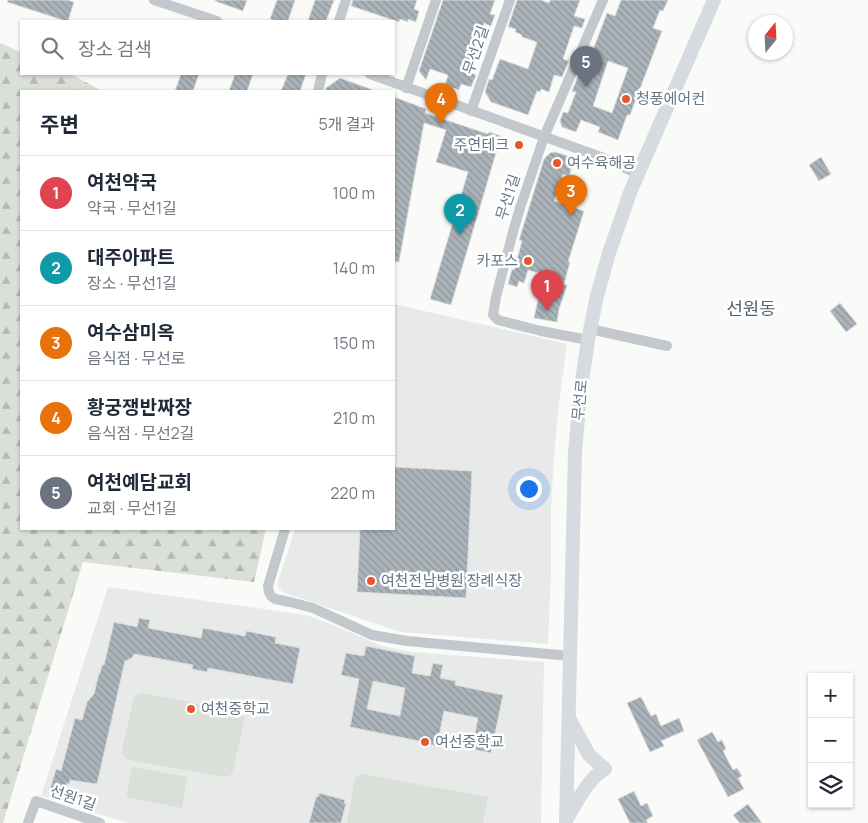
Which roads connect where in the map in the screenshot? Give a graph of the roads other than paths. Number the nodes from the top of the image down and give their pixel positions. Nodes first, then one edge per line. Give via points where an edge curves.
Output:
1 (154, 0) edge
2 (346, 0) edge
3 (436, 0) edge
4 (510, 0) edge
5 (603, 0) edge
6 (714, 0) edge
7 (214, 20) edge
8 (339, 20) edge
9 (322, 75) edge
10 (373, 75) edge
11 (406, 88) junction
12 (318, 90) edge
13 (471, 111) junction
14 (544, 137) junction
15 (638, 174) junction
16 (590, 334) junction
17 (667, 346) dead end
18 (285, 530) edge
19 (570, 656) junction
20 (568, 716) junction
21 (566, 822) edge
22 (28, 823) edge
23 (98, 823) edge

1 - 7 street
2 - 8 street
3 - 11 street
4 - 13 street, 무선2길
5 - 14 street, 무선1길
6 - 15 street, 무선로
9 - 12 street
10 - 11 street
11 - 13 street
13 - 14 street
14 - 15 street
14 - 16 street, 무선1길 via 513,232 493,315 498,320 532,329
15 - 16 street, 무선로 via 613,239
16 - 17 street
16 - 19 street, 무선로 via 575,453
18 - 19 street via 268,586 275,599 313,608 372,635
19 - 20 street, 무선로
20 - 21 street, 무선로
20 - 21 street via 589,755 605,769 592,779
22 - 23 street, 선원1길 via 36,801

